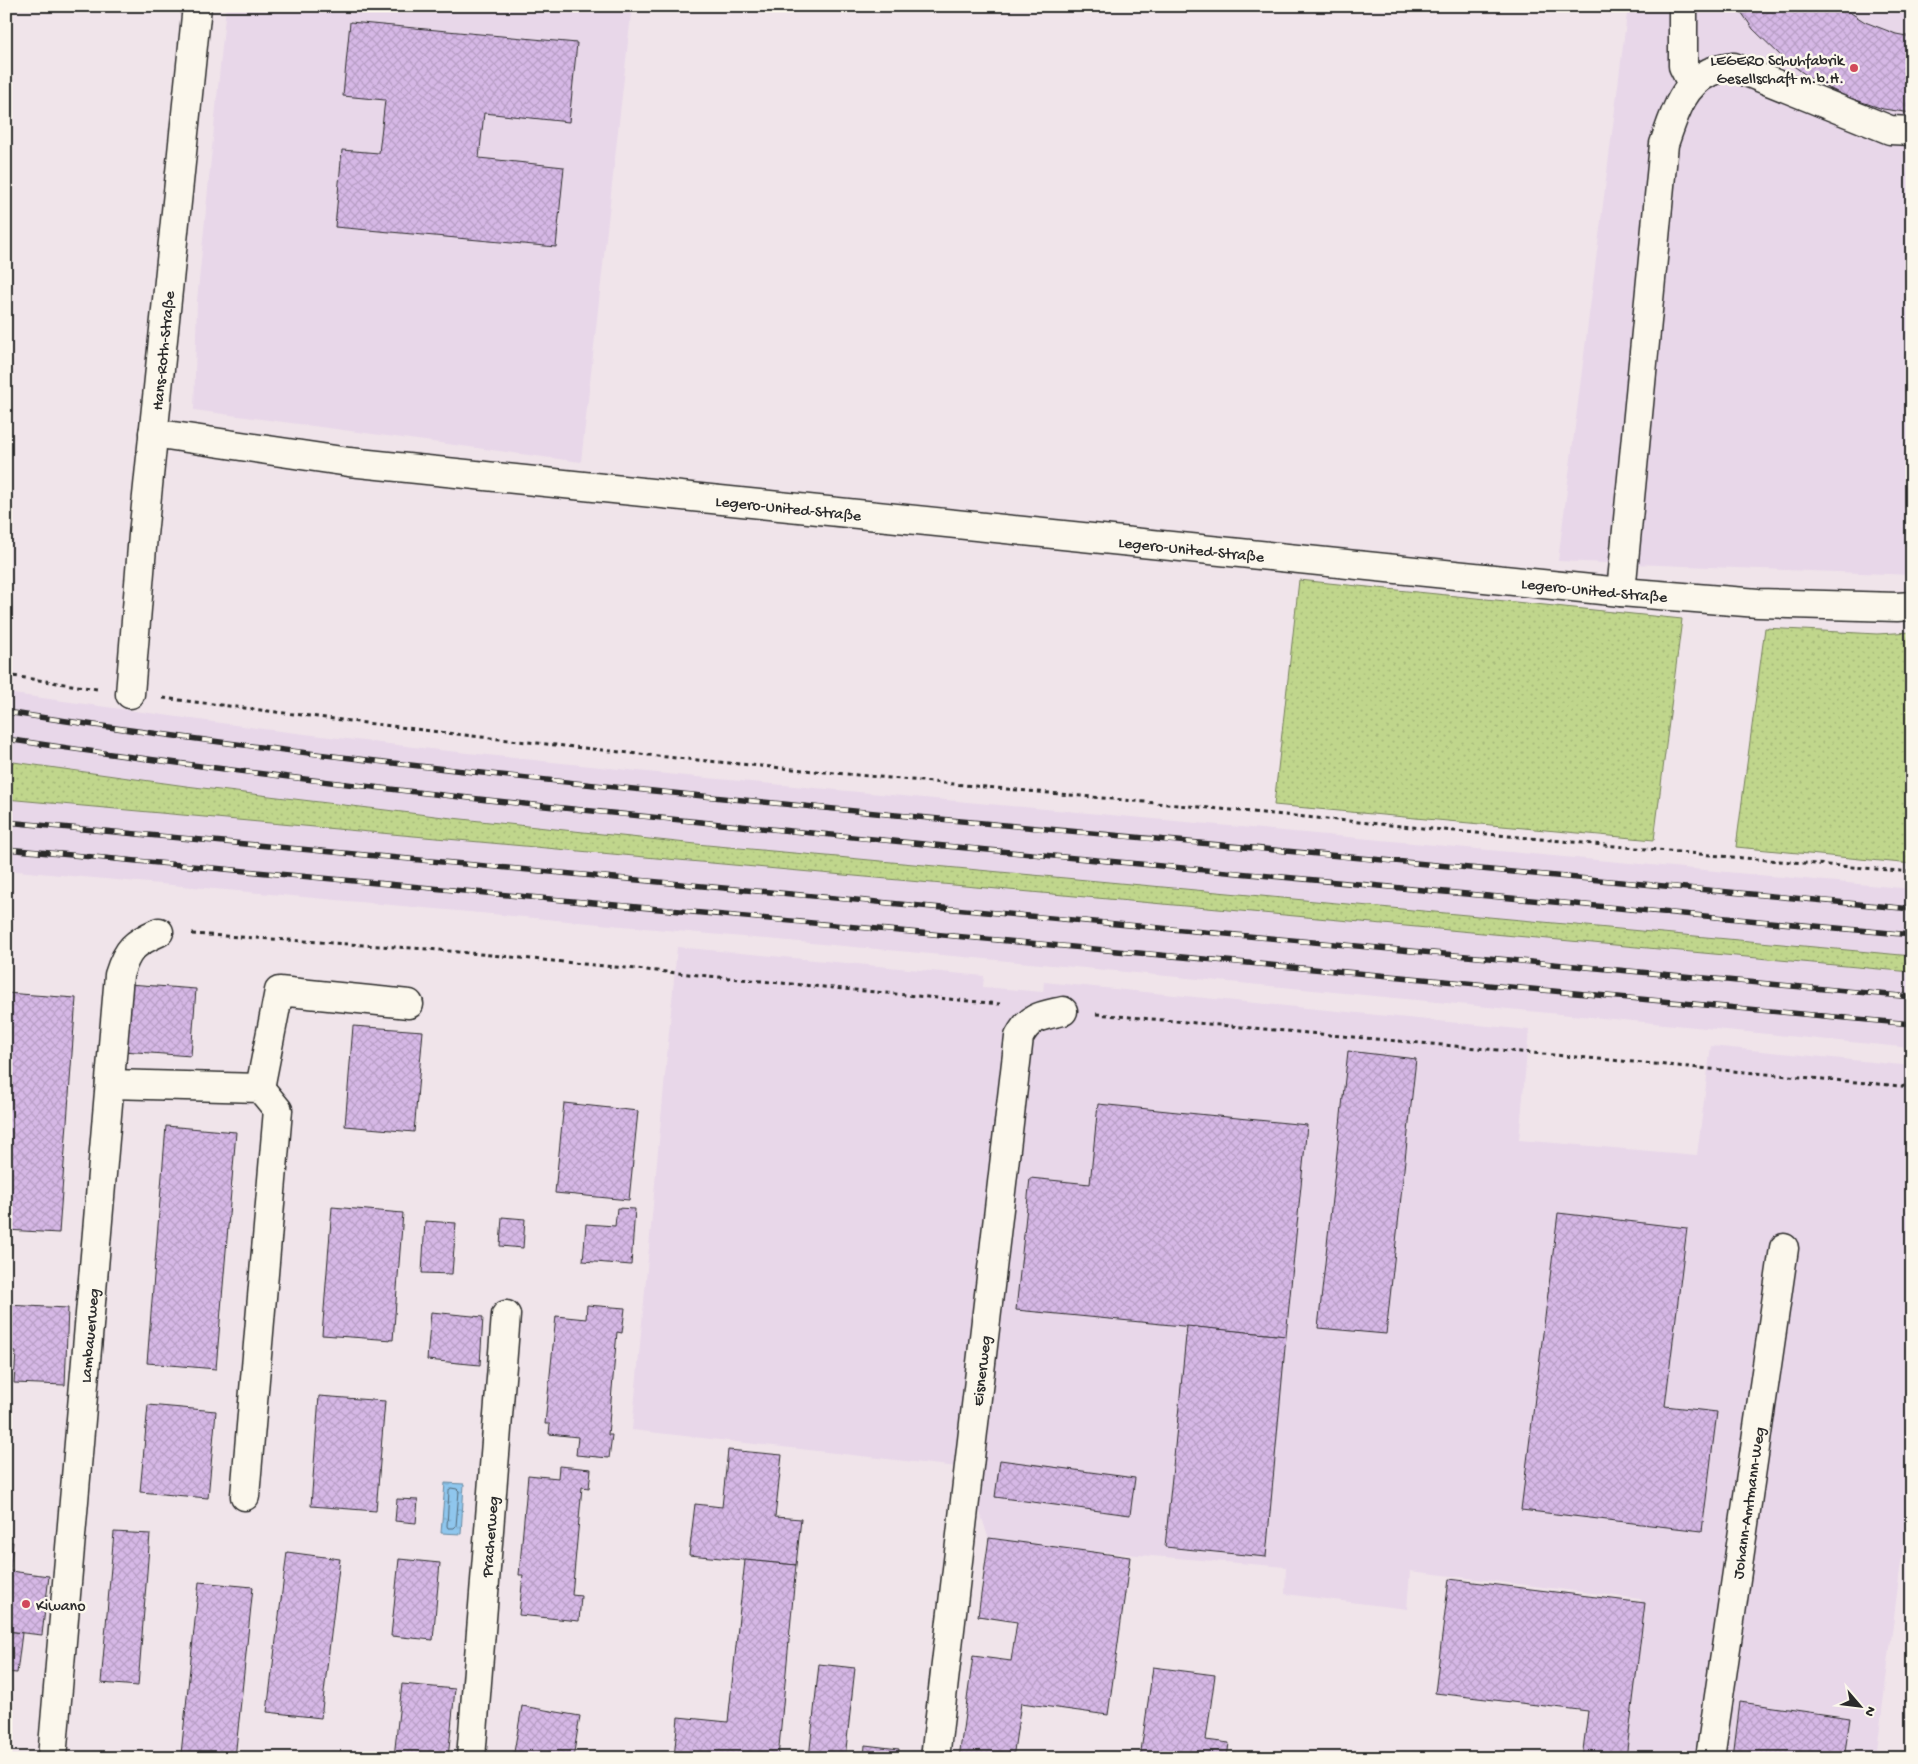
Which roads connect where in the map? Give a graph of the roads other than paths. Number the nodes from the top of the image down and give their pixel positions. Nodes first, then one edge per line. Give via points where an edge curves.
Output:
1 (197, 6) edge
2 (1683, 6) edge
3 (1692, 84) junction
4 (1912, 131) edge
5 (153, 433) junction
6 (1621, 592) junction
7 (1912, 606) edge
8 (130, 694) road end
9 (159, 932) dead end
10 (409, 1004) dead end
11 (1063, 1011) dead end
12 (110, 1084) junction
13 (260, 1088) junction
14 (1784, 1248) dead end
15 (506, 1315) dead end
16 (245, 1496) dead end
17 (52, 1758) edge
18 (470, 1758) edge
19 (935, 1758) edge
20 (1710, 1758) edge

1 - 5 street, Hans-Roth-Straße
2 - 3 street via 1683,66
3 - 4 street via 1711,71 1734,67 1890,130
3 - 6 street via 1677,105 1664,144
5 - 6 street, Legero-United-Straße via 349,462
5 - 8 street, Hans-Roth-Straße
6 - 7 street, Legero-United-Straße via 1758,603
9 - 12 street, Lambauerweg via 131,947 119,975
10 - 13 street via 280,991
11 - 19 street, Eisnerweg via 1033,1019 1019,1038
12 - 13 street
12 - 17 street, Lambauerweg
13 - 16 street via 278,1110
14 - 20 street, Johann-Amtmann-Weg
15 - 18 street, Pracherweg

